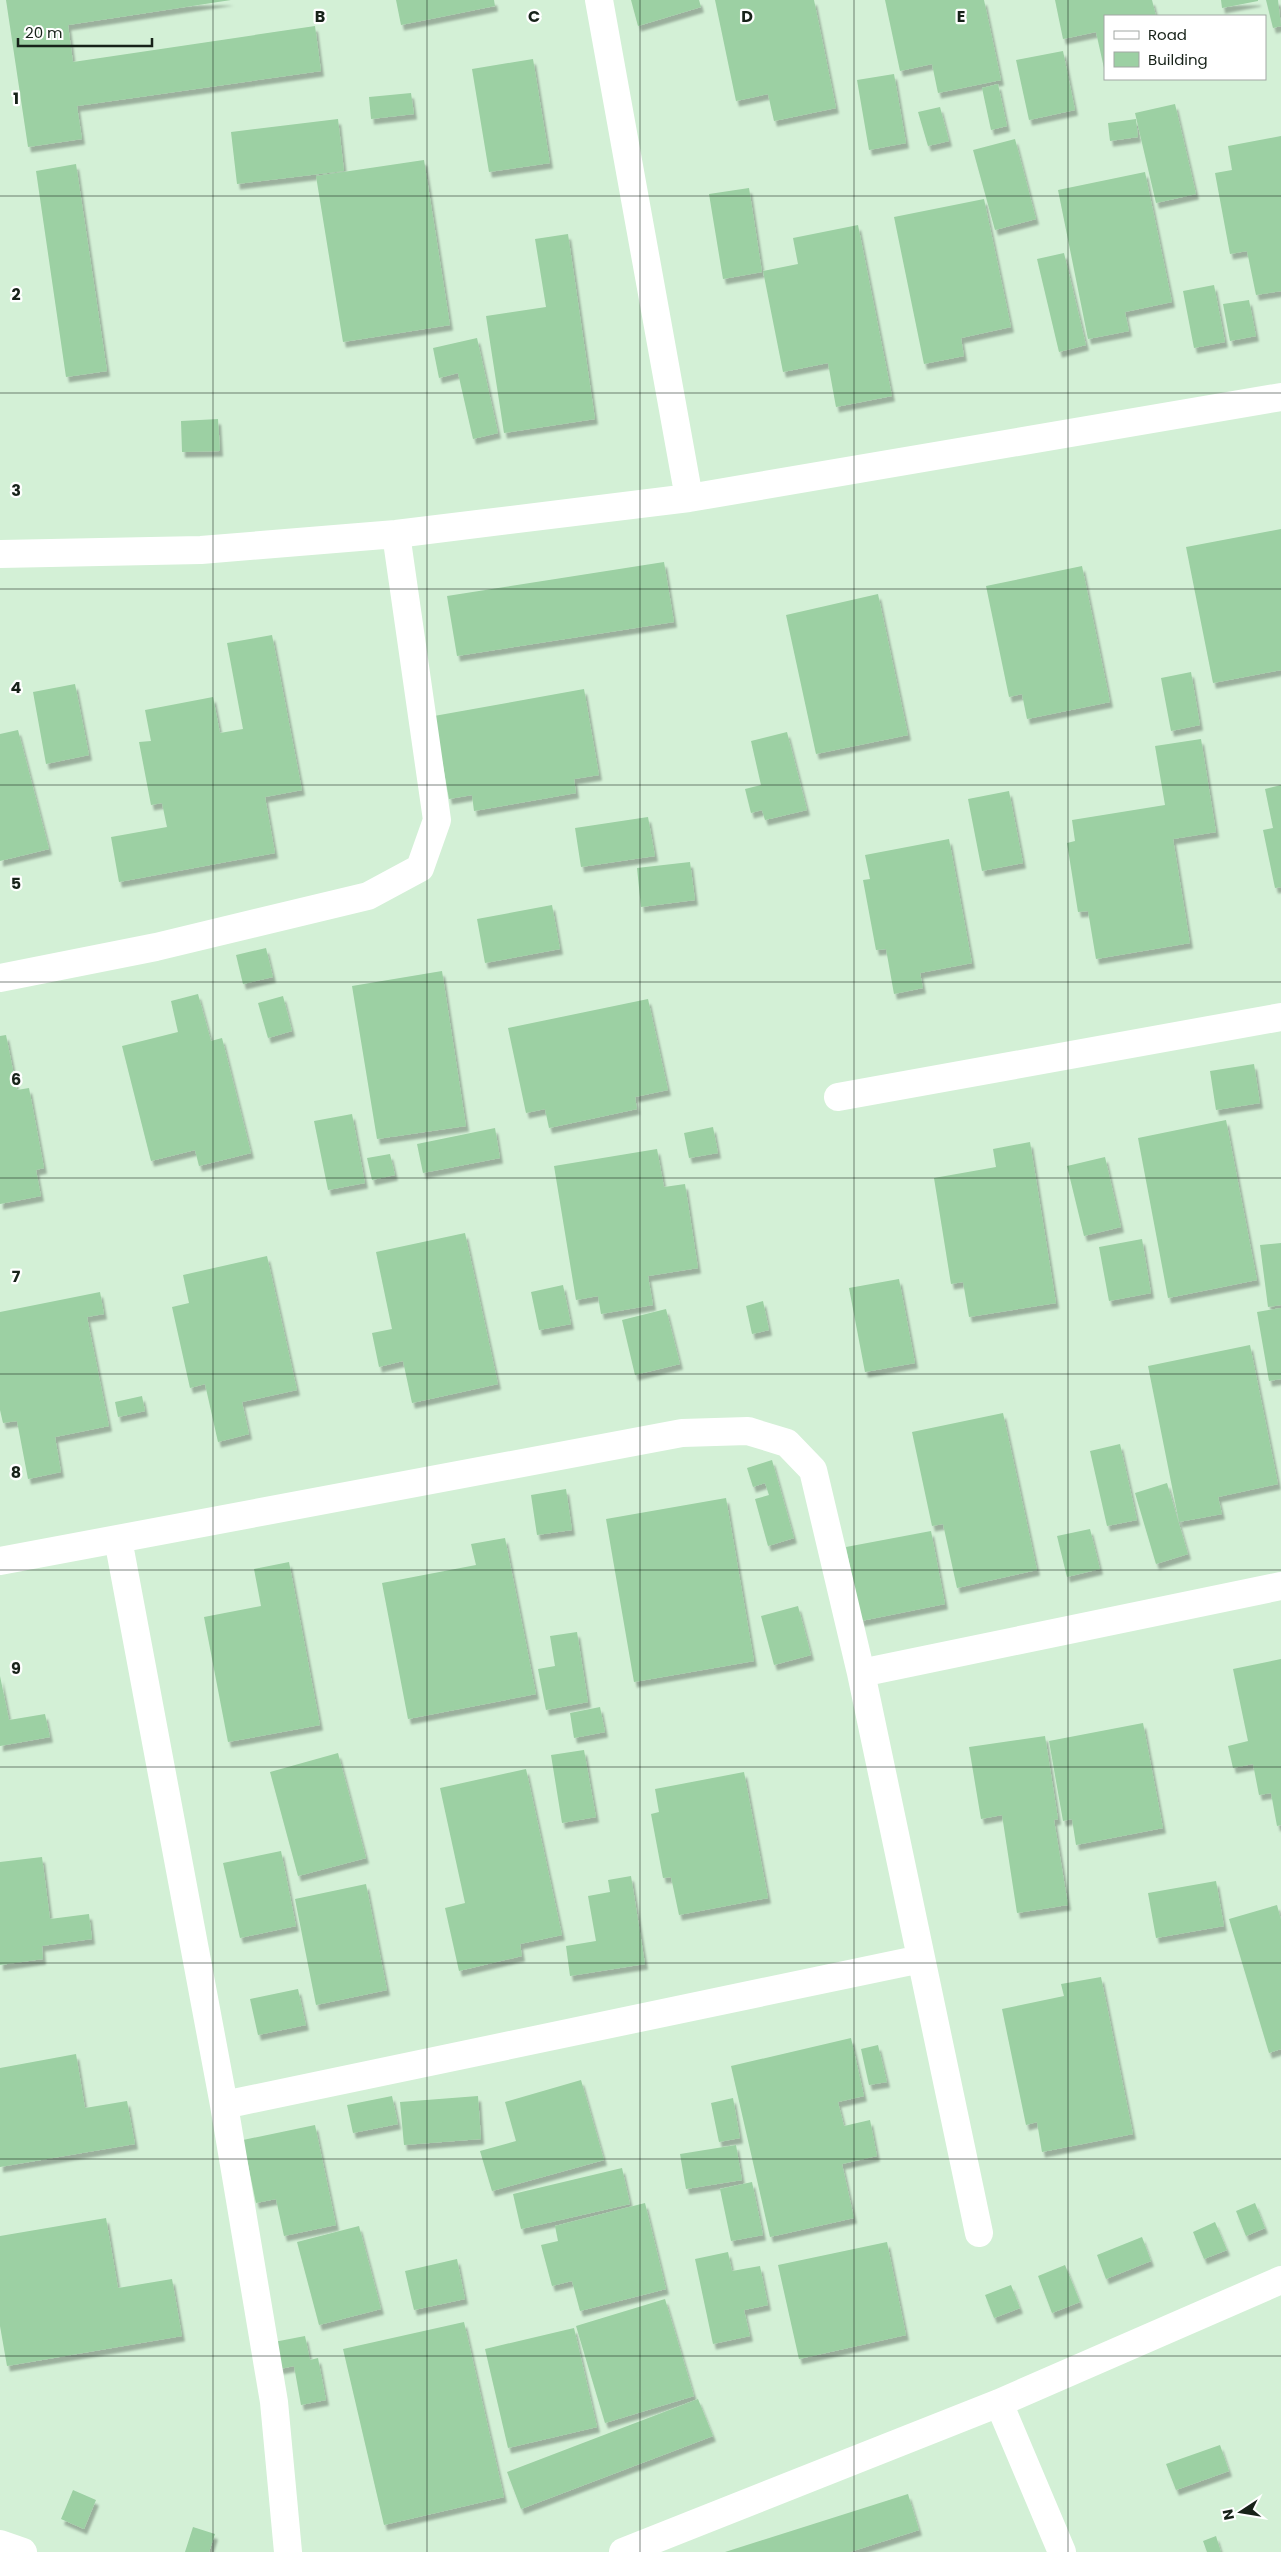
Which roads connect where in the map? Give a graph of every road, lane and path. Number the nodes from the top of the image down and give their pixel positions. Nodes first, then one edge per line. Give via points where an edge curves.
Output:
1 (599, 0) edge
2 (1281, 397) edge
3 (689, 498) junction
4 (396, 534) junction
5 (0, 554) edge
6 (0, 978) edge
7 (1281, 1017) edge
8 (838, 1097) dead end
9 (118, 1539) junction
10 (0, 1561) edge
11 (1281, 1586) edge
12 (861, 1673) junction
13 (921, 1959) junction
14 (224, 2105) junction
15 (979, 2233) dead end
16 (1281, 2280) edge
17 (999, 2403) junction
18 (0, 2544) edge
19 (630, 2551) edge
20 (23, 2552) edge
21 (288, 2552) edge
22 (1062, 2552) edge

1 - 3 street
2 - 3 street
3 - 4 street
4 - 5 street via 202,550
4 - 6 street via 437,820 420,868 368,896 156,947
7 - 8 street
9 - 10 street
9 - 12 street via 682,1433 748,1431 787,1443 813,1470
9 - 14 street
11 - 12 street
12 - 13 street
13 - 14 street
13 - 15 street
14 - 21 street via 274,2402
16 - 17 street
17 - 19 street
17 - 22 street
18 - 20 street

